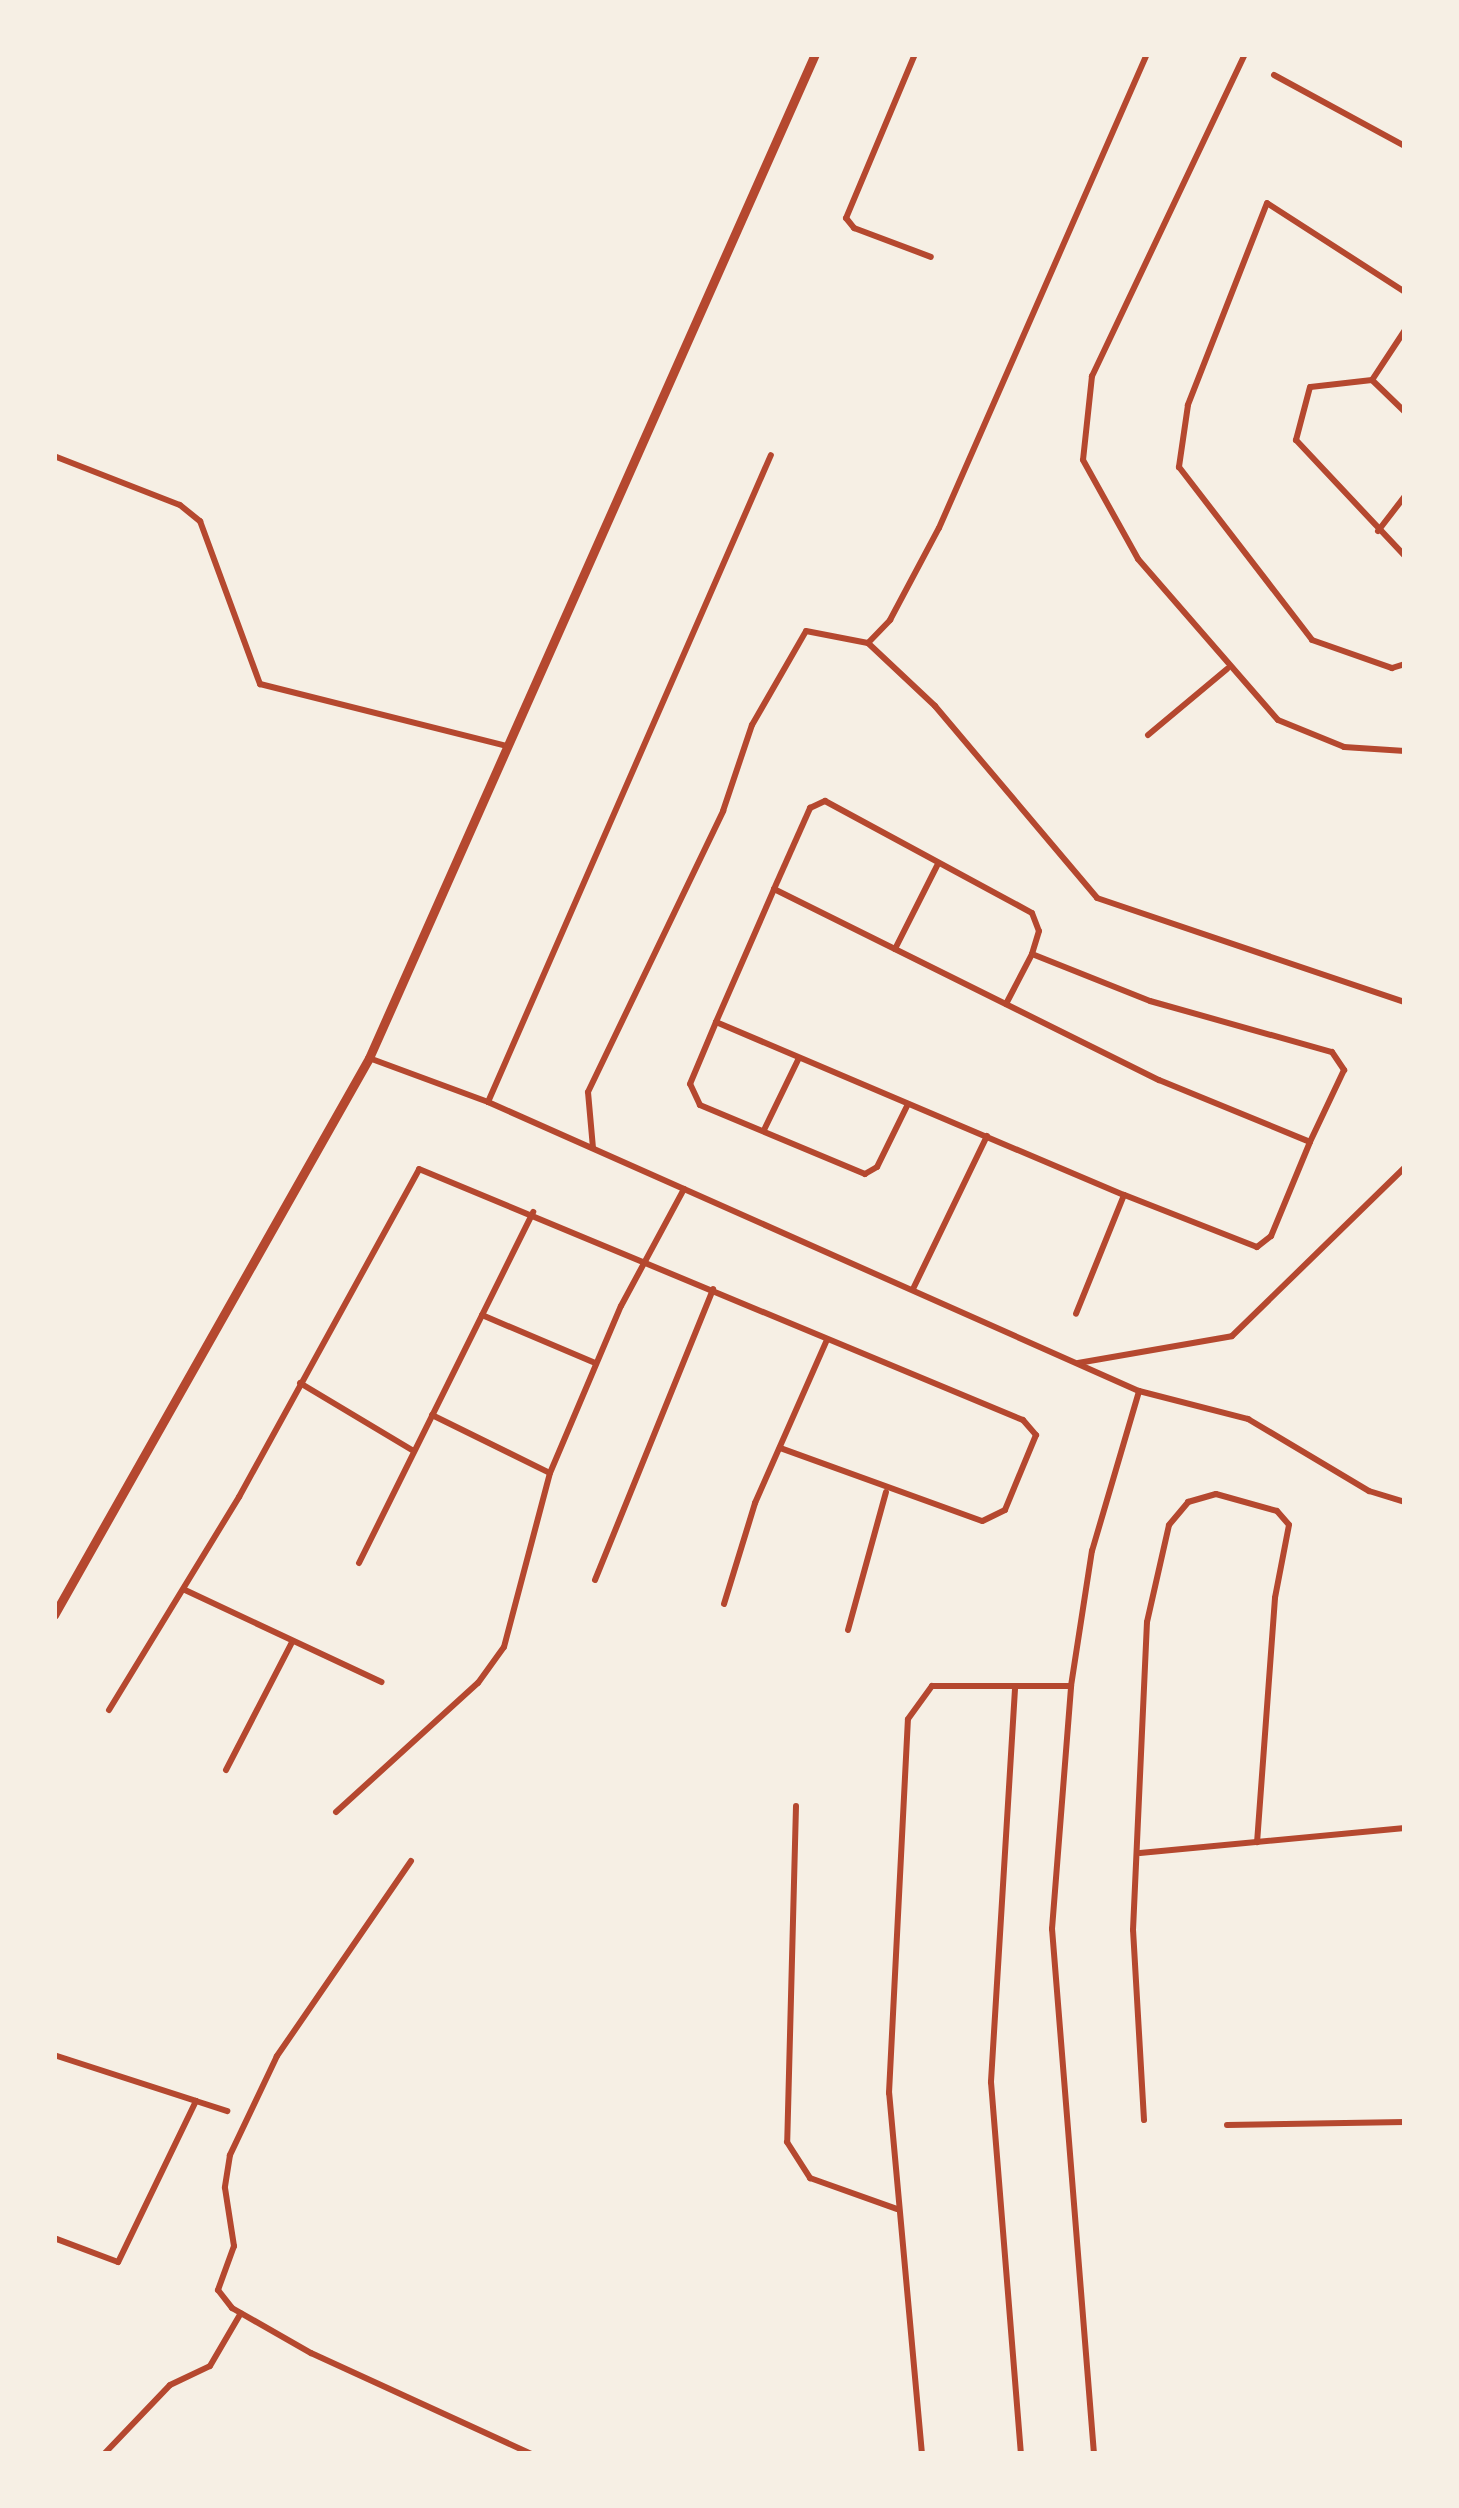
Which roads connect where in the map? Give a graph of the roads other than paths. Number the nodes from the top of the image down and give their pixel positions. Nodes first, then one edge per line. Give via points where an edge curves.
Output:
1 (815, 54) edge
2 (915, 54) edge
3 (1147, 54) edge
4 (1245, 54) edge
5 (1274, 75) dead end
6 (1405, 146) edge
7 (931, 257) dead end
8 (1405, 292) edge
9 (1405, 331) edge
10 (1372, 380) junction
11 (1405, 412) edge
12 (771, 455) dead end
13 (54, 456) edge
14 (1405, 496) edge
15 (1378, 531) junction
16 (1405, 556) edge
17 (868, 643) junction
18 (1405, 664) edge
19 (1227, 669) junction
20 (1148, 735) dead end
21 (508, 746) junction
22 (1405, 752) edge
23 (938, 864) junction
24 (774, 889) junction
25 (896, 949) junction
26 (1032, 954) junction
27 (1405, 1002) edge
28 (1006, 1005) junction
29 (716, 1022) junction
30 (369, 1058) junction
31 (799, 1058) junction
32 (488, 1102) junction
33 (908, 1104) junction
34 (763, 1132) junction
35 (987, 1136) junction
36 (1310, 1142) junction
37 (592, 1148) junction
38 (1405, 1167) edge
39 (684, 1189) junction
40 (1124, 1195) junction
41 (534, 1211) junction
42 (644, 1259) junction
43 (713, 1289) junction
44 (913, 1289) junction
45 (1076, 1314) dead end
46 (482, 1316) junction
47 (828, 1339) junction
48 (595, 1363) junction
49 (1077, 1363) junction
50 (299, 1383) junction
51 (1139, 1391) junction
52 (432, 1415) junction
53 (780, 1448) junction
54 (412, 1450) junction
55 (550, 1473) junction
56 (886, 1492) junction
57 (1405, 1502) edge
58 (359, 1563) dead end
59 (595, 1580) dead end
60 (185, 1590) junction
61 (724, 1604) dead end
62 (54, 1615) edge
63 (848, 1630) dead end
64 (292, 1642) junction
65 (381, 1682) dead end
66 (1071, 1686) junction
67 (1015, 1689) junction
68 (109, 1710) dead end
69 (226, 1770) dead end
70 (796, 1806) dead end
71 (336, 1812) dead end
72 (1405, 1828) edge
73 (1257, 1842) junction
74 (1138, 1853) junction
75 (411, 1861) dead end
76 (54, 2055) edge
77 (196, 2101) junction
78 (227, 2111) dead end
79 (1144, 2120) dead end
80 (1405, 2122) edge
81 (1227, 2125) dead end
82 (897, 2209) junction
83 (54, 2238) edge
84 (241, 2313) junction
85 (104, 2454) edge
86 (532, 2454) edge
87 (922, 2454) edge
88 (1022, 2454) edge
89 (1094, 2454) edge

1 - 21 main road
2 - 7 street via 845,218
3 - 17 street via 939,528 890,620
4 - 19 street via 1100,358 1081,439 1089,478 1138,559
5 - 6 street
8 - 18 street via 1268,202 1188,406 1179,467 1312,640 1392,668
9 - 10 street
10 - 11 street
10 - 15 street via 1310,387 1296,440
12 - 32 street
13 - 21 street via 180,505 200,521 260,684
14 - 15 street
15 - 16 street
17 - 27 street via 935,706 1097,898
17 - 37 street via 806,631 752,725 723,811 588,1091
19 - 20 street
19 - 22 street via 1278,720 1344,747
21 - 30 main road
23 - 24 street via 825,801 810,808
23 - 25 street
23 - 26 street via 1032,913 1040,931
24 - 25 street
24 - 29 street
25 - 28 street
26 - 28 street
26 - 36 street via 1150,1000 1340,1055 1344,1070
28 - 36 street
29 - 31 street
29 - 34 street via 690,1094
30 - 32 street
30 - 62 main road
31 - 33 street
31 - 34 street
32 - 37 street
33 - 34 street via 870,1174
33 - 35 street
35 - 40 street
35 - 44 street
36 - 40 street via 1271,1236 1257,1247
37 - 39 street
38 - 49 street via 1232,1336
39 - 42 street
39 - 44 street
40 - 45 street
41 - 42 street
41 - 46 street
41 - 50 street via 419,1169
42 - 43 street
42 - 48 street
43 - 47 street
43 - 59 street
44 - 49 street
46 - 48 street
46 - 52 street
47 - 53 street
47 - 56 street via 1023,1420 1036,1435 1005,1510 991,1520
48 - 55 street
49 - 51 street
50 - 54 street
50 - 60 street
51 - 57 street via 1249,1419 1369,1491
51 - 66 street via 1092,1551
52 - 54 street
52 - 55 street
53 - 56 street
53 - 61 street
54 - 58 street
55 - 71 street via 513,1625 493,1666
56 - 63 street
60 - 64 street
60 - 68 street
64 - 65 street
64 - 69 street
66 - 67 street
66 - 89 street via 1052,1929
67 - 82 street via 932,1687 908,1718 889,2093
67 - 88 street via 991,2082
70 - 82 street via 787,2142 810,2179
72 - 73 street
73 - 74 street
73 - 74 street via 1275,1598 1289,1525 1277,1511 1216,1494 1178,1511 1163,1541 1147,1622
74 - 79 street via 1132,1930
75 - 84 street via 277,2056 230,2155 225,2188 235,2246 218,2290
76 - 77 street
77 - 78 street
77 - 83 street via 118,2261
80 - 81 street
82 - 87 street
84 - 85 street via 210,2366 170,2386
84 - 86 street

